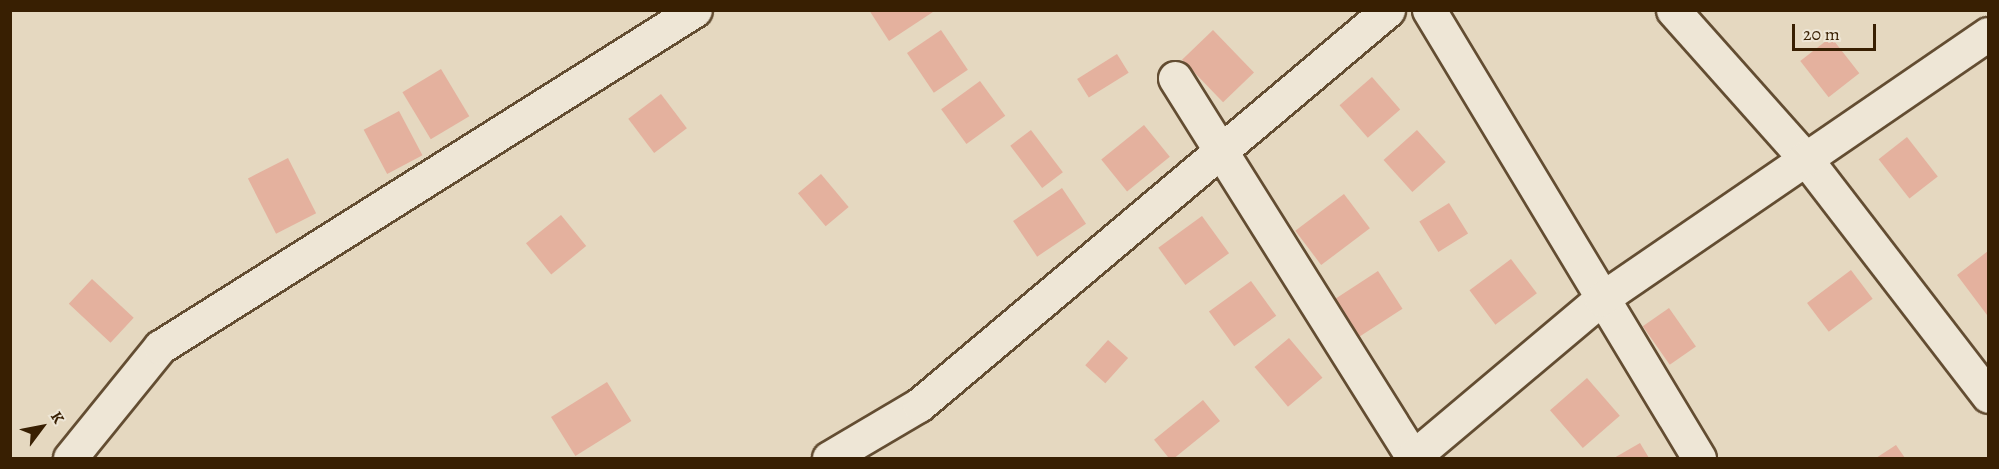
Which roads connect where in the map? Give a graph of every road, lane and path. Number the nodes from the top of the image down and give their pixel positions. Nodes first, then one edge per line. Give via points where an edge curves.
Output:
1 (695, 10) edge
2 (1388, 10) edge
3 (1429, 10) edge
4 (1673, 10) edge
5 (1976, 10) edge
6 (1989, 26) edge
7 (1989, 34) edge
8 (1175, 78) dead end
9 (1224, 153) junction
10 (1805, 158) junction
11 (1601, 299) junction
12 (1989, 396) edge
13 (1412, 458) edge
14 (69, 459) edge
15 (829, 459) edge
16 (1699, 459) edge

1 - 14 street via 160,347
2 - 9 street
3 - 11 street
4 - 10 street
5 - 6 street
7 - 10 street
8 - 9 street
9 - 13 street
9 - 15 street via 919,405
10 - 11 street
10 - 12 street
11 - 13 street
11 - 16 street

